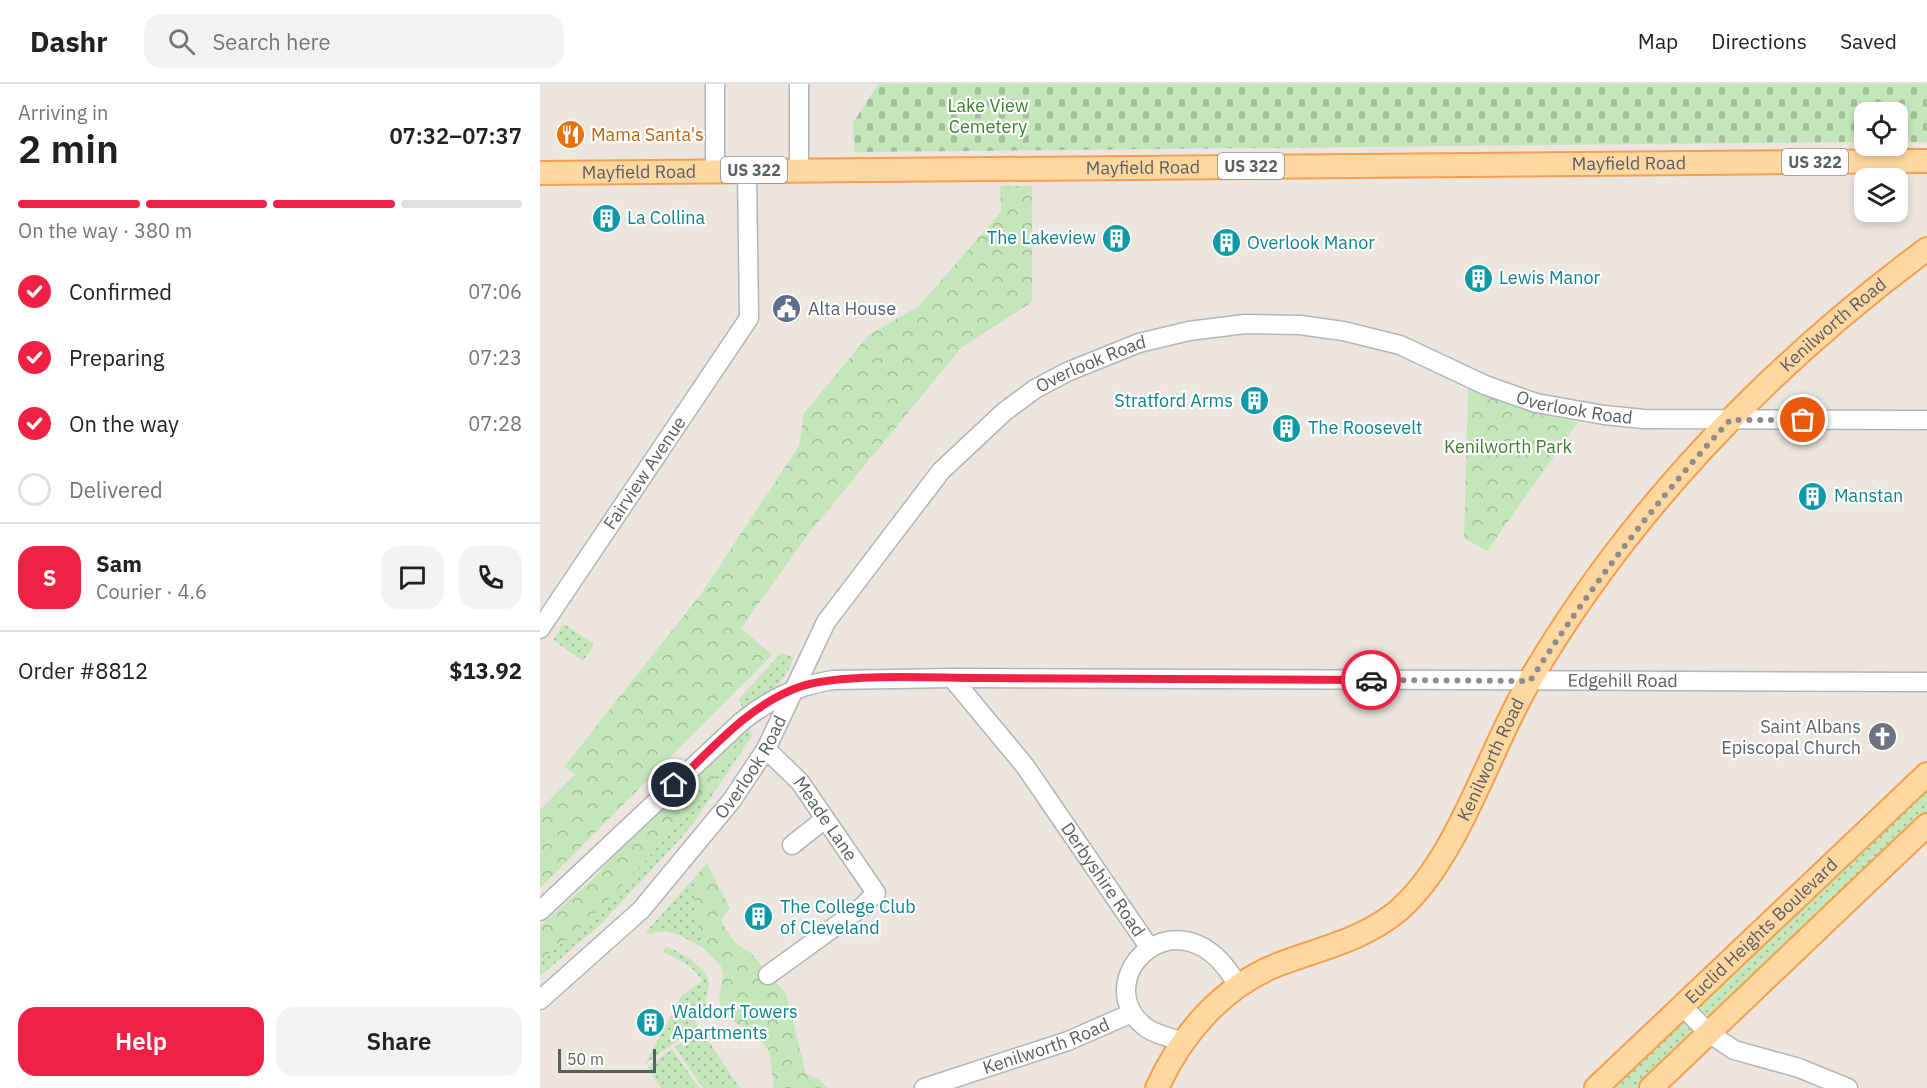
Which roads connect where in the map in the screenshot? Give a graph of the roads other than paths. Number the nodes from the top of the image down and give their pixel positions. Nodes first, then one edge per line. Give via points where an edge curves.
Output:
1 (715, 84) edge
2 (799, 84) edge
3 (1927, 161) edge
4 (799, 170) junction
5 (715, 171) junction
6 (747, 171) junction
7 (540, 173) edge
8 (1927, 249) edge
9 (1730, 420) junction
10 (1927, 420) edge
11 (540, 629) edge
12 (952, 678) junction
13 (1530, 681) junction
14 (1927, 682) edge
15 (796, 688) junction
16 (766, 749) junction
17 (1927, 774) edge
18 (825, 819) junction
19 (1927, 825) edge
20 (792, 845) dead end
21 (540, 911) edge
22 (1149, 947) junction
23 (768, 975) dead end
24 (1238, 986) junction
25 (540, 1000) edge
26 (1683, 1007) junction
27 (1132, 1013) junction
28 (1709, 1034) junction
29 (1183, 1042) junction
30 (924, 1088) edge
31 (1157, 1088) edge
32 (1596, 1088) edge
33 (1651, 1088) edge
34 (1848, 1088) edge

1 - 5 street
2 - 4 street
3 - 4 main road, Mayfield Road / US 322
4 - 6 main road, Mayfield Road / US 322
5 - 6 main road, Mayfield Road / US 322
5 - 7 main road, Mayfield Road / US 322
6 - 11 street, Fairview Avenue via 749,318
8 - 9 main road, Kenilworth Road via 1835,321
9 - 10 street, Overlook Road
9 - 13 main road, Kenilworth Road via 1609,563
9 - 15 street, Overlook Road via 1644,419 1536,403 1485,385 1400,345 1323,328 1245,324 1163,336 1104,356 1043,385 968,443 916,501 826,622
12 - 13 street, Edgehill Road
12 - 15 street, Edgehill Road via 833,680
12 - 22 street, Derbyshire Road via 1025,766
13 - 14 street, Edgehill Road
13 - 24 main road, Kenilworth Road via 1446,850 1414,895 1369,929 1276,965
15 - 16 street, Overlook Road
15 - 21 street, Edgehill Road via 767,701 741,722
16 - 18 street, Meade Lane via 800,782
16 - 25 street, Overlook Road via 702,840 641,910
17 - 26 main road, Euclid Heights Boulevard
18 - 20 street
18 - 23 street, Meade Lane via 876,893
19 - 28 main road, Euclid Heights Boulevard
22 - 24 street, Derbyshire Road via 1173,940 1200,945 1217,955
22 - 27 street, Kenilworth Road via 1134,962 1128,976
24 - 29 main road via 1209,1011
26 - 28 street
26 - 32 main road, Euclid Heights Boulevard
27 - 29 street, Kenilworth Road via 1149,1029
27 - 30 street, Kenilworth Road via 1068,1041
28 - 33 main road, Euclid Heights Boulevard
28 - 34 street via 1734,1050 1799,1068
29 - 31 main road

